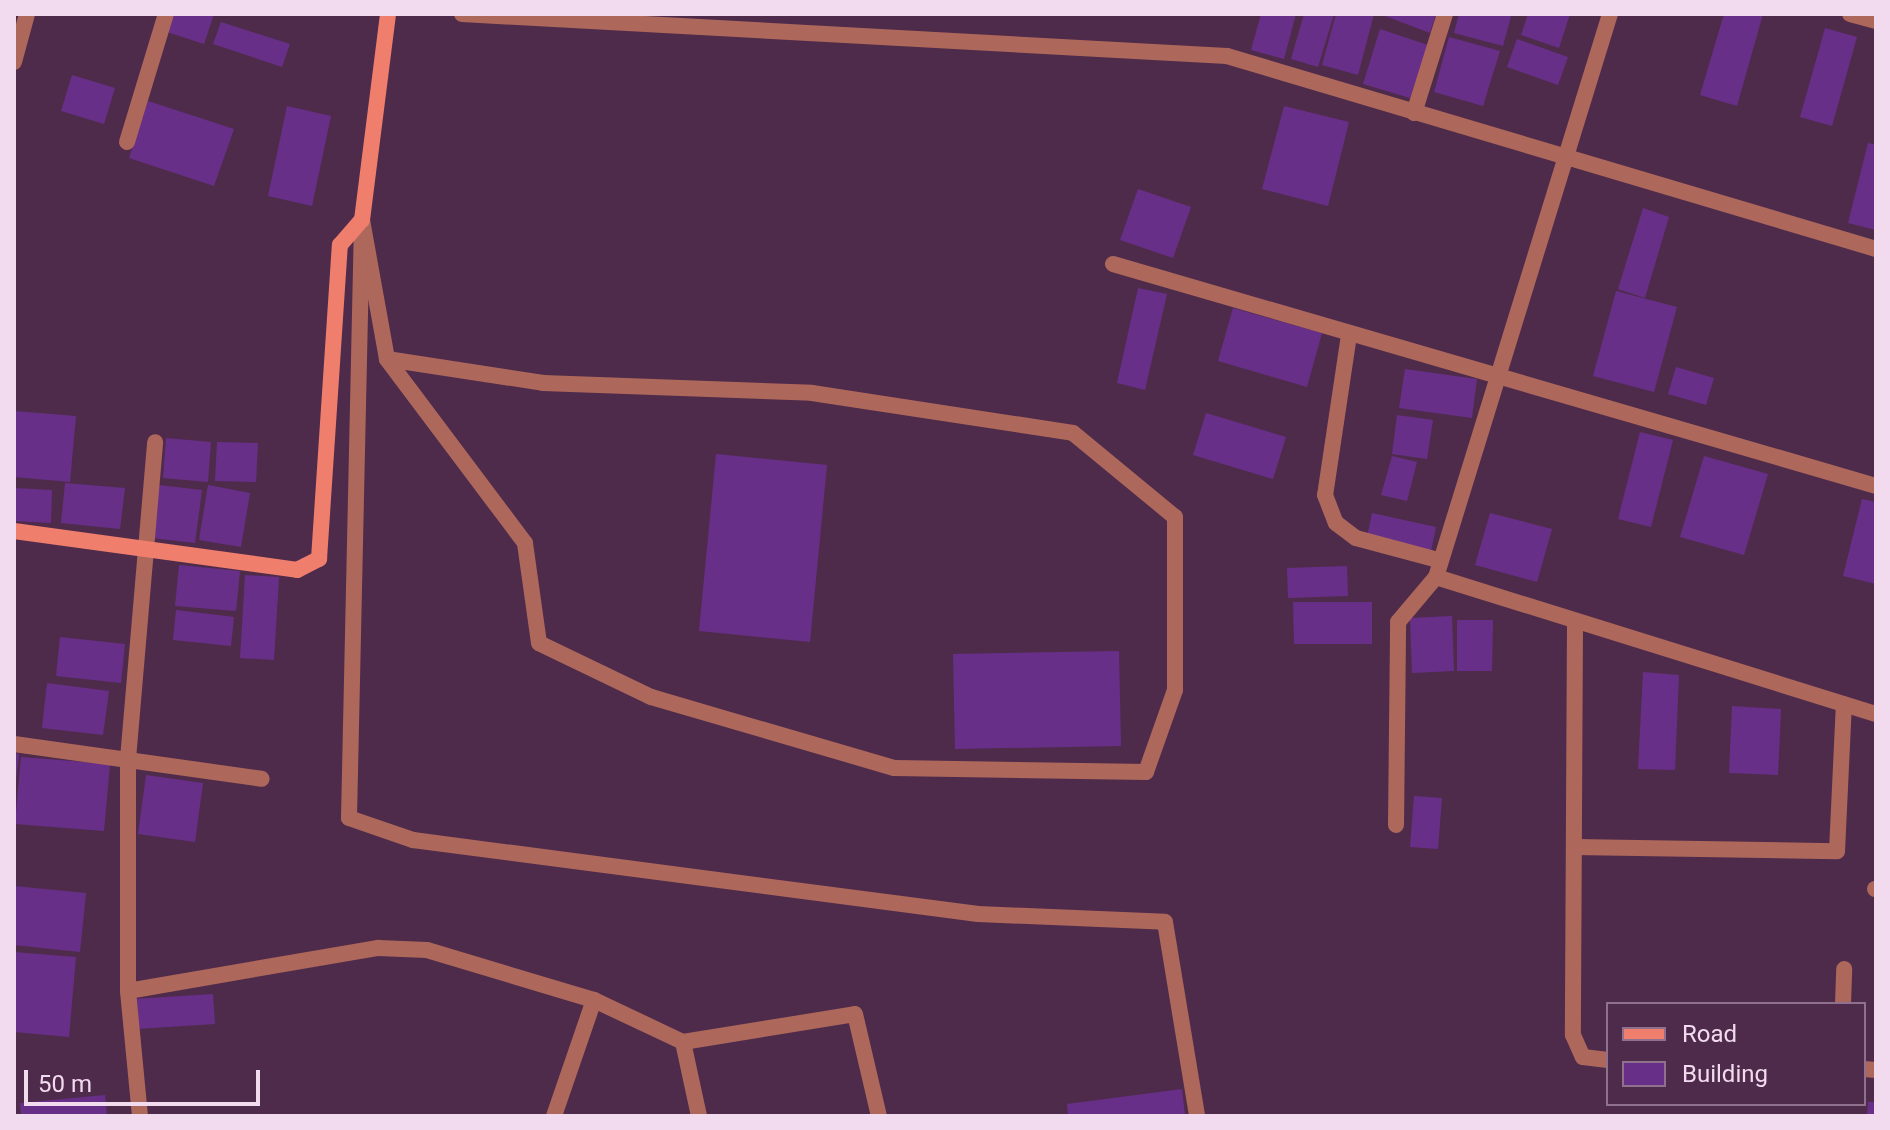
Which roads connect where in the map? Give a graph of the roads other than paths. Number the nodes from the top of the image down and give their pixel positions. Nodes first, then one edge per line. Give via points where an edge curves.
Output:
1 (27, 14) edge
2 (166, 14) edge
3 (388, 14) edge
4 (462, 14) edge
5 (1445, 14) edge
6 (1610, 14) edge
7 (1850, 14) edge
8 (1876, 21) edge
9 (14, 62) edge
10 (1414, 113) junction
11 (127, 142) dead end
12 (1566, 159) junction
13 (362, 220) junction
14 (1876, 249) edge
15 (1113, 264) dead end
16 (1349, 335) junction
17 (387, 359) junction
18 (1497, 379) junction
19 (155, 442) dead end
20 (1876, 486) edge
21 (14, 531) edge
22 (146, 546) junction
23 (1437, 568) junction
24 (1575, 622) junction
25 (1844, 704) junction
26 (1876, 714) edge
27 (14, 744) edge
28 (128, 759) junction
29 (262, 779) dead end
30 (1396, 825) dead end
31 (1574, 847) junction
32 (1844, 969) dead end
33 (128, 991) junction
34 (594, 1000) junction
35 (1843, 1002) edge
36 (683, 1042) junction
37 (1606, 1059) edge
38 (140, 1116) edge
39 (554, 1116) edge
40 (699, 1116) edge
41 (879, 1116) edge
42 (1197, 1116) edge

1 - 9 street
2 - 11 street
3 - 13 street
4 - 10 street via 1227,56
5 - 10 street
6 - 12 street
7 - 8 street
10 - 12 street
12 - 14 street
12 - 18 street
13 - 17 street
13 - 22 street via 340,245 319,559 297,570
13 - 42 street via 349,818 413,840 978,914 1165,922
15 - 16 street
16 - 18 street
16 - 23 street via 1325,495 1336,523 1356,538
17 - 17 street via 543,383 812,393 1073,433 1175,517 1175,690 1146,772 894,768 651,697 539,643 525,543
18 - 20 street
18 - 23 street
19 - 22 street
21 - 22 street
22 - 28 street
23 - 24 street
23 - 30 street via 1398,622
24 - 25 street
24 - 31 street
25 - 26 street
25 - 31 street via 1837,851
27 - 28 street
28 - 29 street
28 - 33 street
31 - 37 street via 1575,1050
32 - 35 street
33 - 34 street via 378,948 427,950
33 - 38 street
34 - 36 street
34 - 39 street
36 - 40 street
36 - 41 street via 855,1014

